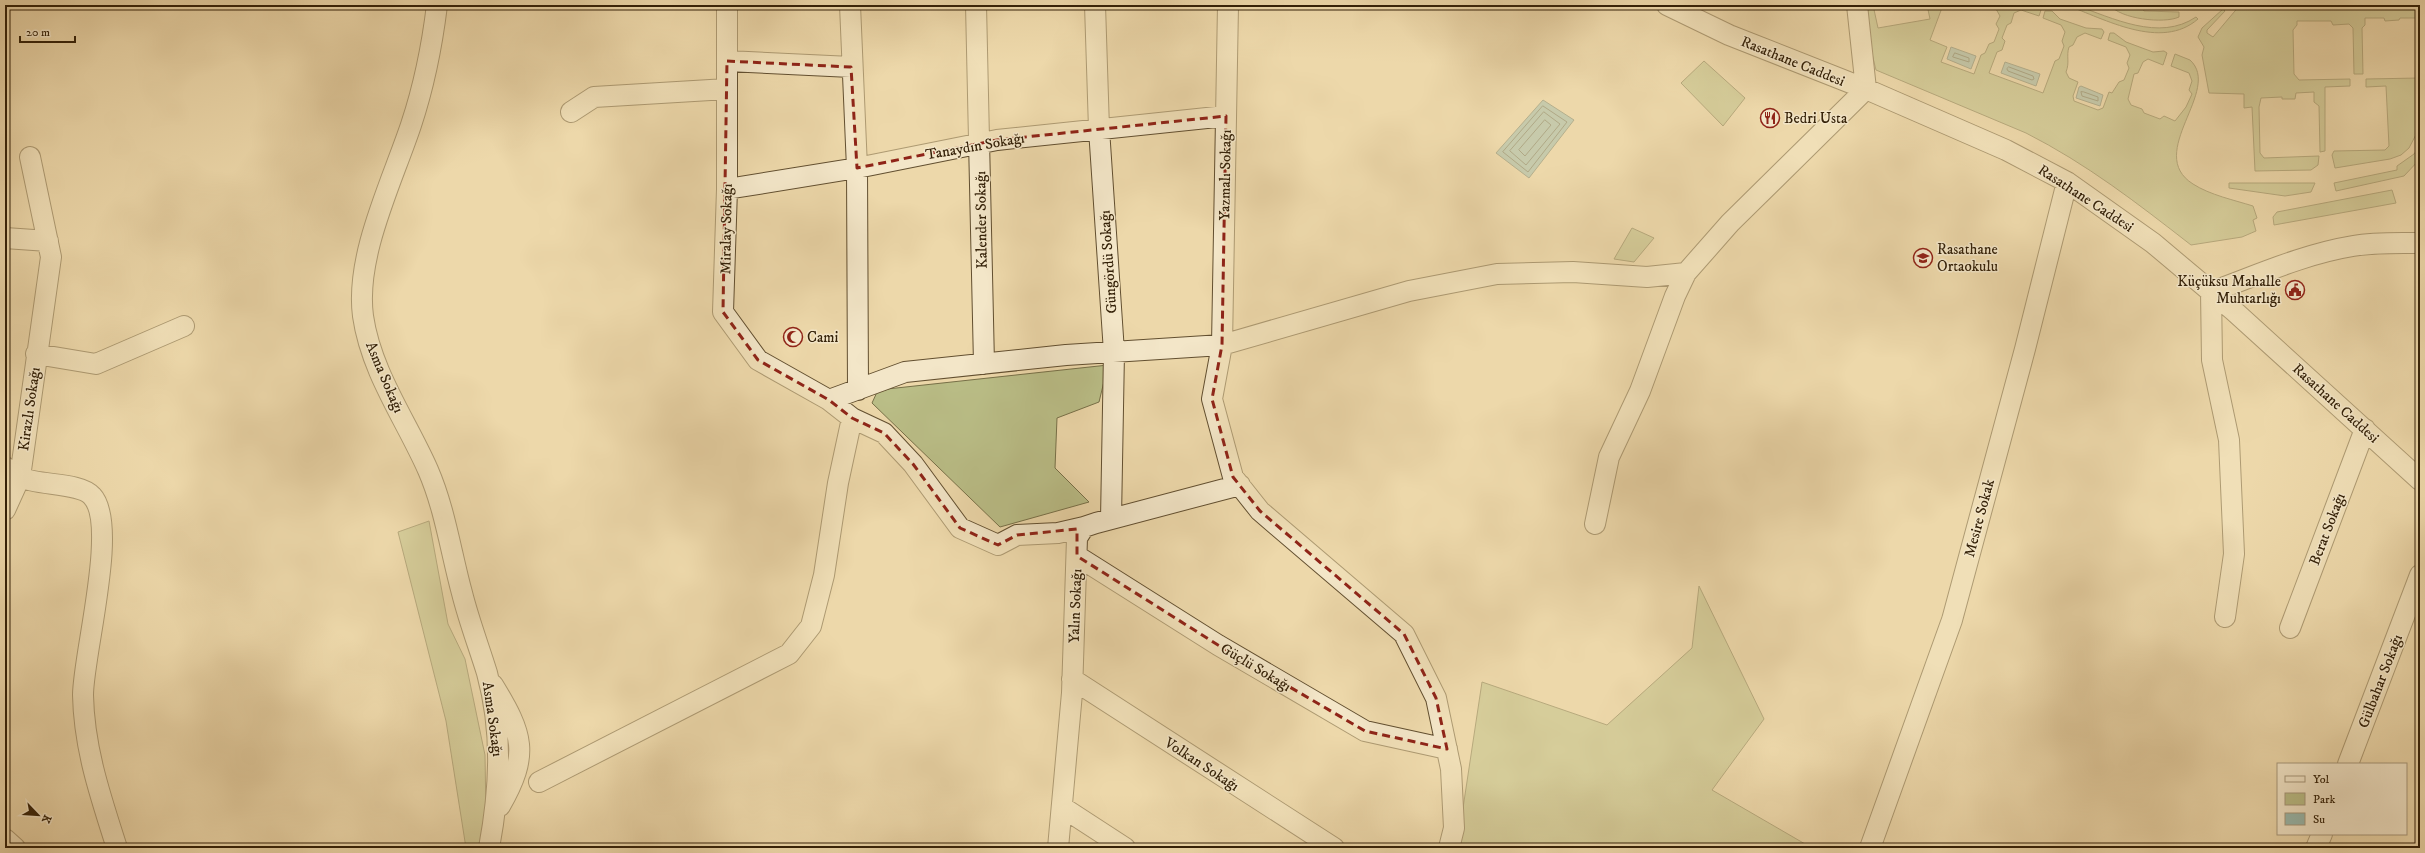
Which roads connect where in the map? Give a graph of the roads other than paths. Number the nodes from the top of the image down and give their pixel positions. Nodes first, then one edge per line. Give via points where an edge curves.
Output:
1 (437, 5) edge
2 (727, 5) edge
3 (850, 5) edge
4 (976, 5) edge
5 (1095, 5) edge
6 (1228, 5) edge
7 (1667, 5) edge
8 (1857, 5) edge
9 (727, 61) junction
10 (851, 67) junction
11 (727, 89) junction
12 (1866, 89) junction
13 (571, 112) dead end
14 (1226, 116) junction
15 (1099, 129) junction
16 (979, 144) junction
17 (30, 157) dead end
18 (857, 168) junction
19 (2067, 182) junction
20 (727, 189) junction
21 (5, 238) edge
22 (48, 241) junction
23 (2420, 244) edge
24 (1686, 273) junction
25 (2211, 292) junction
26 (184, 326) dead end
27 (1222, 345) junction
28 (1114, 352) junction
29 (36, 354) junction
30 (984, 364) junction
31 (858, 390) junction
32 (829, 400) junction
33 (852, 418) junction
34 (2365, 429) junction
35 (12, 472) edge
36 (2420, 480) edge
37 (1240, 485) junction
38 (5, 510) edge
39 (1111, 519) junction
40 (1595, 524) dead end
41 (1084, 527) junction
42 (1077, 556) junction
43 (2420, 575) edge
44 (2226, 617) dead end
45 (2290, 628) dead end
46 (1072, 679) junction
47 (1447, 749) junction
48 (2348, 763) edge
49 (539, 782) dead end
50 (1062, 808) junction
51 (2322, 835) edge
52 (5, 840) edge
53 (113, 847) edge
54 (15, 848) edge
55 (489, 848) edge
56 (1058, 848) edge
57 (1125, 848) edge
58 (1334, 848) edge
59 (1449, 848) edge
60 (1870, 848) edge
61 (2316, 848) edge

1 - 55 street, Asma Sokağı via 420,92 375,227 364,280 363,314 377,366 434,487 467,615 487,674 516,724 520,750 516,774 496,813
2 - 9 street, Miralay Sokağı
3 - 10 street
4 - 16 street, Kalender Sokağı
5 - 15 street, Güngördü Sokağı
6 - 14 street, Yazmalı Sokağı
7 - 12 street, Rasathane Caddesi via 1729,35
8 - 12 street
9 - 10 street
9 - 11 street, Miralay Sokağı
10 - 18 street
11 - 13 street via 594,97
11 - 20 street, Miralay Sokağı
12 - 19 street, Rasathane Caddesi via 2006,150
12 - 24 street via 1730,223
14 - 15 street, Tanaydın Sokağı
14 - 27 street, Yazmalı Sokağı
15 - 16 street, Tanaydın Sokağı
15 - 28 street, Güngördü Sokağı
16 - 18 street, Tanaydın Sokağı
16 - 30 street, Kalender Sokağı
17 - 22 street, Kirazlı Sokağı
18 - 20 street, Tanaydın Sokağı
18 - 31 street
19 - 25 street, Rasathane Caddesi via 2153,243
19 - 60 street, Mesire Sokak via 1952,620
20 - 32 street, Miralay Sokağı via 723,312 758,360
21 - 22 street
22 - 29 street, Kirazlı Sokağı via 51,256
23 - 25 street via 2355,246 2331,250
24 - 27 street via 1647,277 1573,272 1497,274 1409,291
24 - 40 street via 1640,391 1609,458
25 - 34 street, Rasathane Caddesi
25 - 44 street via 2212,360 2229,440 2234,554
26 - 29 street, Kirazlı Sokağı via 96,364
27 - 28 street
27 - 37 street, Yazmalı Sokağı via 1212,399 1233,477
28 - 30 street
28 - 39 street, Güngördü Sokağı
29 - 35 street, Kirazlı Sokağı
30 - 31 street via 905,372
31 - 32 street
32 - 33 street, Miralay Sokağı
33 - 41 street, Miralay Sokağı via 884,433 913,464 960,528 998,545 1018,535 1058,533
33 - 49 street via 838,484 824,575 811,626 789,654
34 - 36 street, Rasathane Caddesi
34 - 45 street, Berat Sokağı
35 - 38 street, Kirazlı Sokağı
35 - 53 street via 82,490 92,496 102,519 95,614 83,695 91,766
37 - 39 street
37 - 47 street, Yazmalı Sokağı via 1260,511 1404,634 1436,698
39 - 41 street
41 - 42 street, Yalın Sokağı via 1077,538
42 - 46 street, Yalın Sokağı
42 - 47 street, Güçlü Sokağı via 1218,645 1365,731
43 - 48 street, Gülbahar Sokağı
46 - 50 street, Yalın Sokağı
46 - 58 street, Volkan Sokağı
47 - 59 street, Yazmalı Sokağı via 1452,769 1454,828
50 - 56 street, Yalın Sokağı
50 - 57 street
51 - 61 street
52 - 54 street

